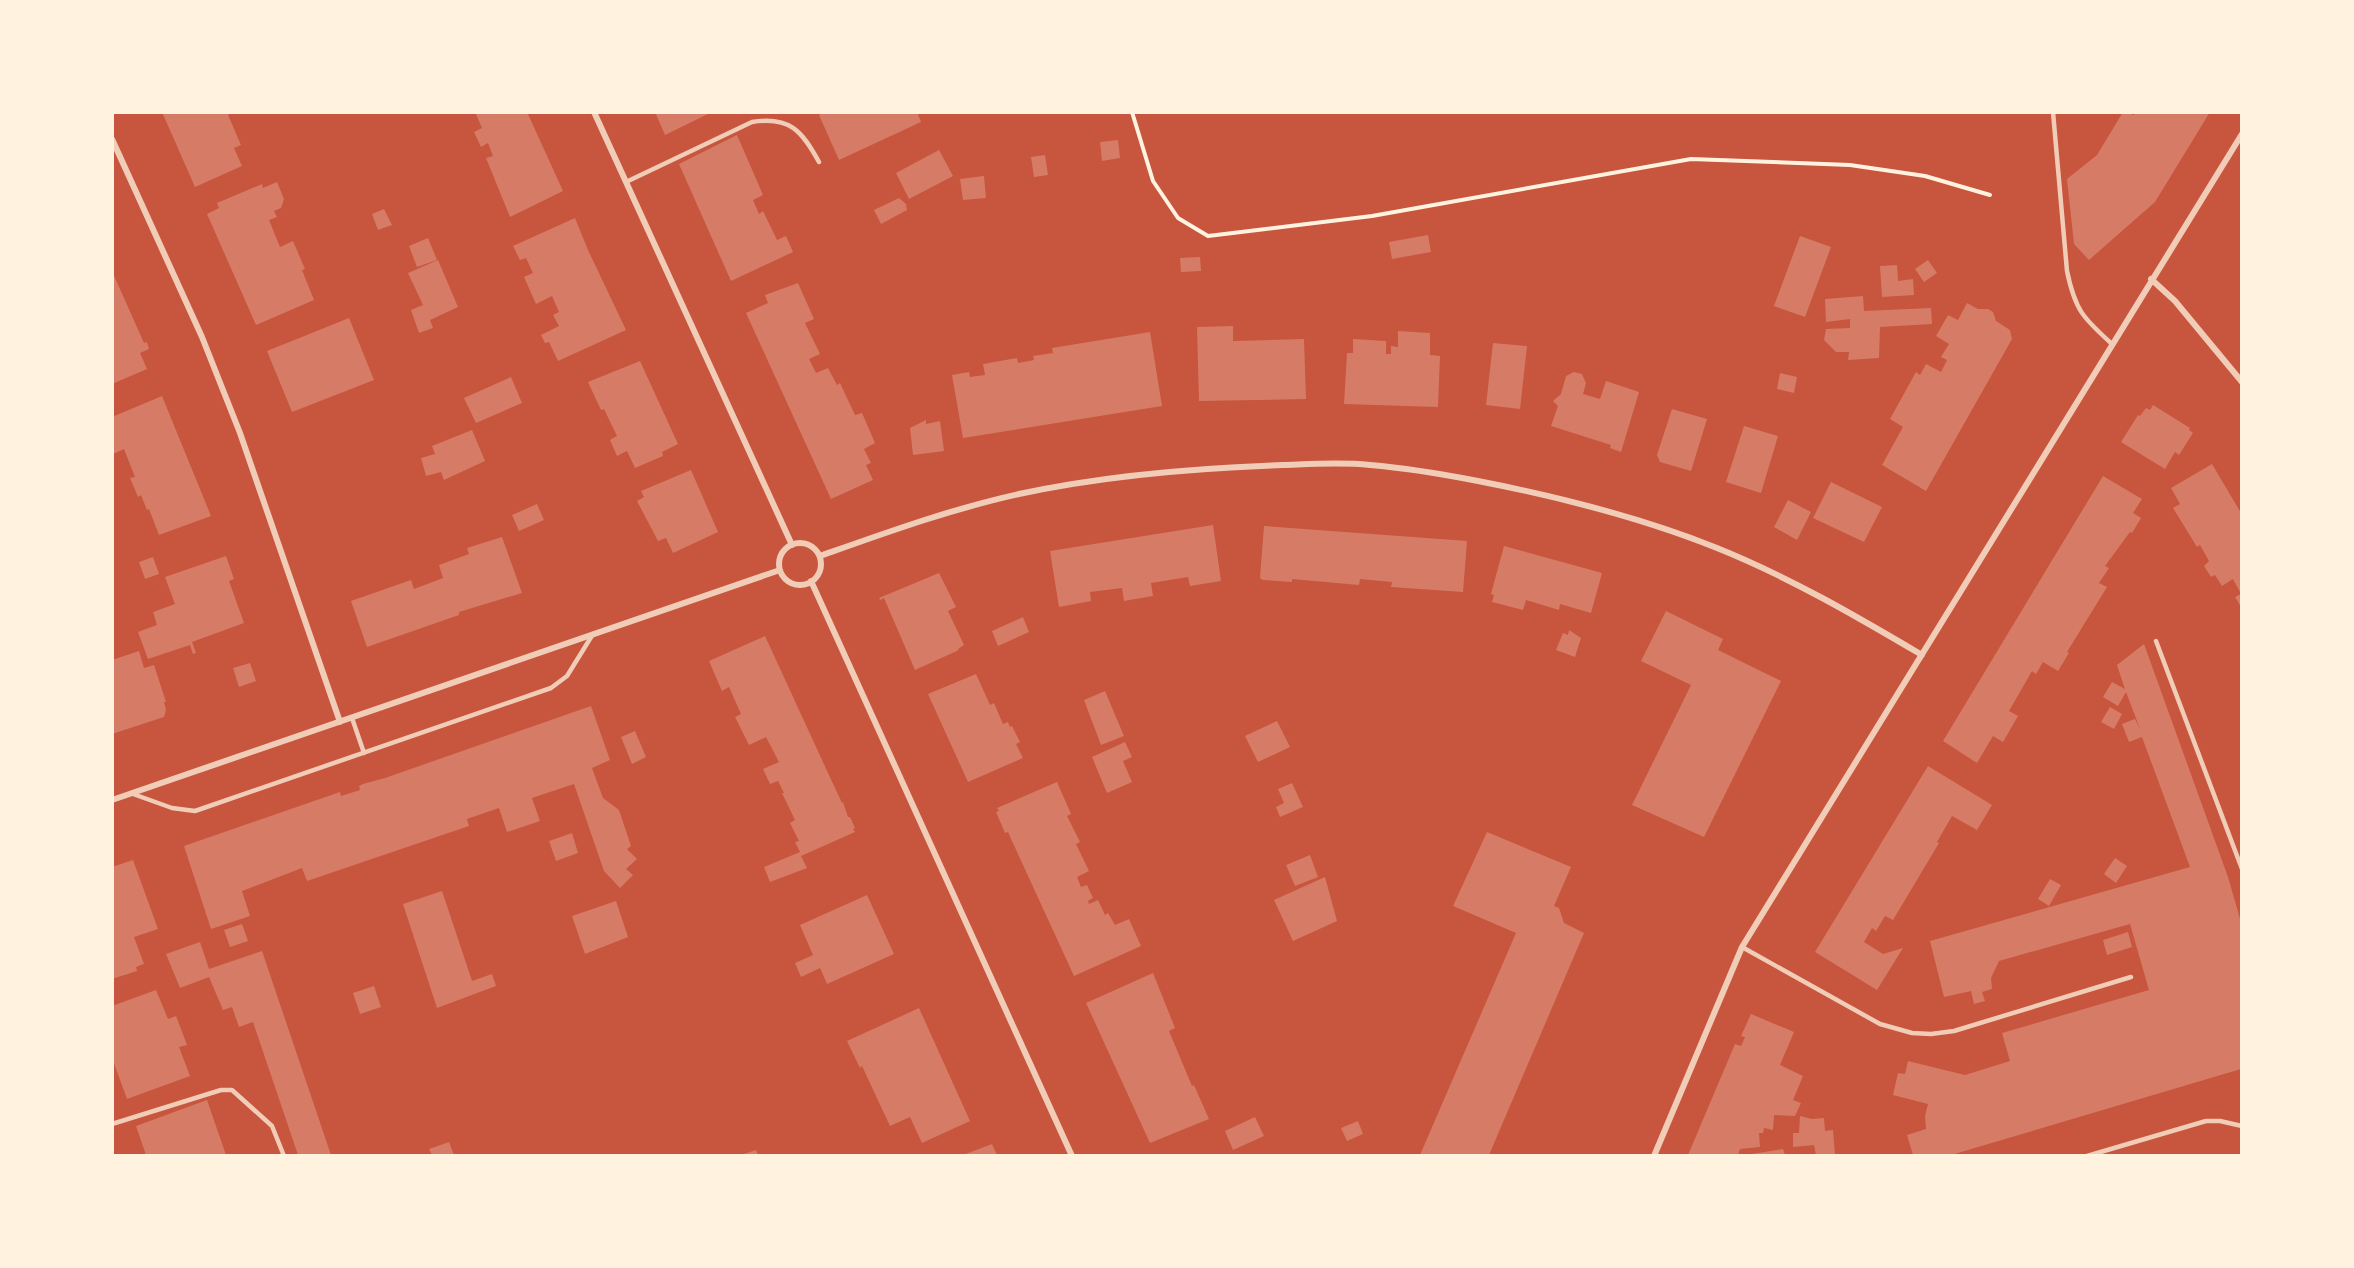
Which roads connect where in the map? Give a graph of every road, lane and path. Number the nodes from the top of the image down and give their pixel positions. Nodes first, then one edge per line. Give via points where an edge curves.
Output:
1 (594, 112) edge
2 (1132, 112) edge
3 (2053, 112) edge
4 (2241, 134) edge
5 (112, 139) edge
6 (819, 162) dead end
7 (626, 182) junction
8 (1990, 195) dead end
9 (2151, 279) junction
10 (2112, 344) junction
11 (2241, 382) edge
12 (792, 545) junction
13 (820, 556) junction
14 (780, 570) junction
15 (811, 581) junction
16 (593, 634) junction
17 (2156, 641) dead end
18 (1922, 655) junction
19 (352, 718) junction
20 (340, 722) junction
21 (364, 753) junction
22 (133, 794) junction
23 (112, 800) edge
24 (2241, 869) edge
25 (1742, 947) junction
26 (2131, 977) dead end
27 (112, 1124) edge
28 (2241, 1126) edge
29 (284, 1155) edge
30 (1072, 1155) edge
31 (1654, 1155) edge
32 (2087, 1155) edge

1 - 7 street
2 - 8 path via 1153,181 1178,218 1208,236 1372,216 1692,159 1850,165 1925,176
3 - 10 lane via 2072,297 2082,315
4 - 9 street
5 - 20 street via 202,338 240,433
6 - 7 lane via 797,129 768,120 752,123
7 - 12 street
9 - 10 street
9 - 11 street via 2175,301
10 - 18 street
12 - 13 street via 807,544
12 - 14 street via 783,551
13 - 15 street via 820,570
13 - 18 street via 986,502 1054,488 1200,468 1368,464 1419,469 1526,489 1663,528 1776,575
14 - 15 street via 791,583
14 - 16 street
15 - 30 street
16 - 19 street
16 - 21 lane via 567,676 551,688
17 - 24 lane
18 - 25 street
19 - 20 street
19 - 21 lane
20 - 22 street
21 - 22 lane via 195,812
22 - 23 street
25 - 26 lane via 1881,1024 1912,1033 1954,1031
25 - 31 street
27 - 29 lane via 232,1090 272,1126
28 - 32 lane via 2206,1121

